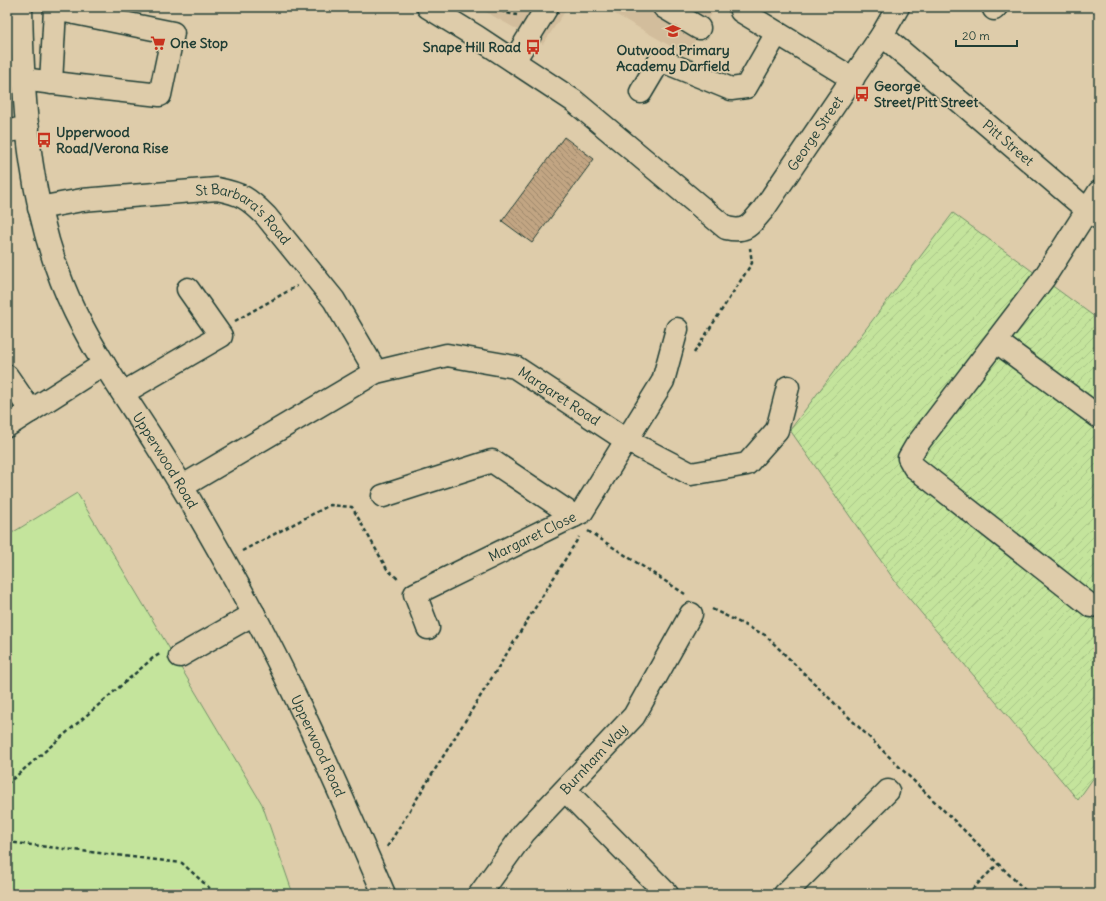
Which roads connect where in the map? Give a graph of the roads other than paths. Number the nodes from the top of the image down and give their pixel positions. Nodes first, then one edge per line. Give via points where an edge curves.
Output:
1 (21, 7) edge
2 (428, 7) edge
3 (547, 7) edge
4 (664, 7) edge
5 (898, 7) edge
6 (741, 11) dead end
7 (699, 28) dead end
8 (777, 33) junction
9 (882, 35) junction
10 (514, 61) junction
11 (22, 79) junction
12 (853, 79) junction
13 (50, 83) junction
14 (640, 92) dead end
15 (28, 128) junction
16 (7, 131) edge
17 (1099, 192) edge
18 (39, 208) junction
19 (1093, 214) edge
20 (188, 289) dead end
21 (677, 329) dead end
22 (997, 342) junction
23 (104, 364) junction
24 (376, 372) junction
25 (7, 376) edge
26 (788, 387) dead end
27 (122, 392) junction
28 (31, 411) junction
29 (1099, 417) edge
30 (7, 426) edge
31 (626, 440) junction
32 (182, 486) junction
33 (383, 496) dead end
34 (581, 519) junction
35 (1091, 606) dead end
36 (697, 607) road end
37 (254, 614) junction
38 (428, 628) dead end
39 (180, 656) road end
40 (566, 791) junction
41 (888, 791) dead end
42 (378, 887) edge
43 (480, 894) edge
44 (667, 894) edge
45 (785, 894) edge

1 - 11 street, Upperwood Road
2 - 10 street
3 - 10 street
4 - 7 street
5 - 9 street, George Street
6 - 8 street
8 - 12 street
8 - 14 street via 746,87 732,89 660,60
9 - 12 street, George Street
9 - 19 street, Pitt Street
10 - 12 street, George Street via 574,101 726,228 742,230 764,210
11 - 13 street
11 - 15 street, Upperwood Road
13 - 13 street via 160,95 172,33 55,9
15 - 16 street
15 - 18 street, Upperwood Road
17 - 19 street
18 - 23 street, Upperwood Road via 75,312
18 - 24 street, St Barbara's Road via 82,200 217,189 238,194 254,204 266,216 315,275 334,300
19 - 22 street
20 - 27 street via 221,336
21 - 31 street, Margaret Close via 663,381
22 - 29 street
22 - 35 street via 909,458 914,467
23 - 27 street, Upperwood Road
23 - 28 street
24 - 31 street, Margaret Road via 447,355 515,367
24 - 32 street, Margaret Road
25 - 28 street
26 - 31 street, Margaret Road via 777,430 747,464 690,474
27 - 32 street, Upperwood Road
28 - 30 street
31 - 34 street, Margaret Close
32 - 37 street, Upperwood Road
33 - 34 street via 492,461
34 - 38 street, Margaret Close via 414,594
36 - 40 street, Burnham Way via 634,716
37 - 39 street
37 - 42 street, Upperwood Road via 332,774
40 - 43 street, Burnham Way via 524,833
40 - 44 street
41 - 45 street

